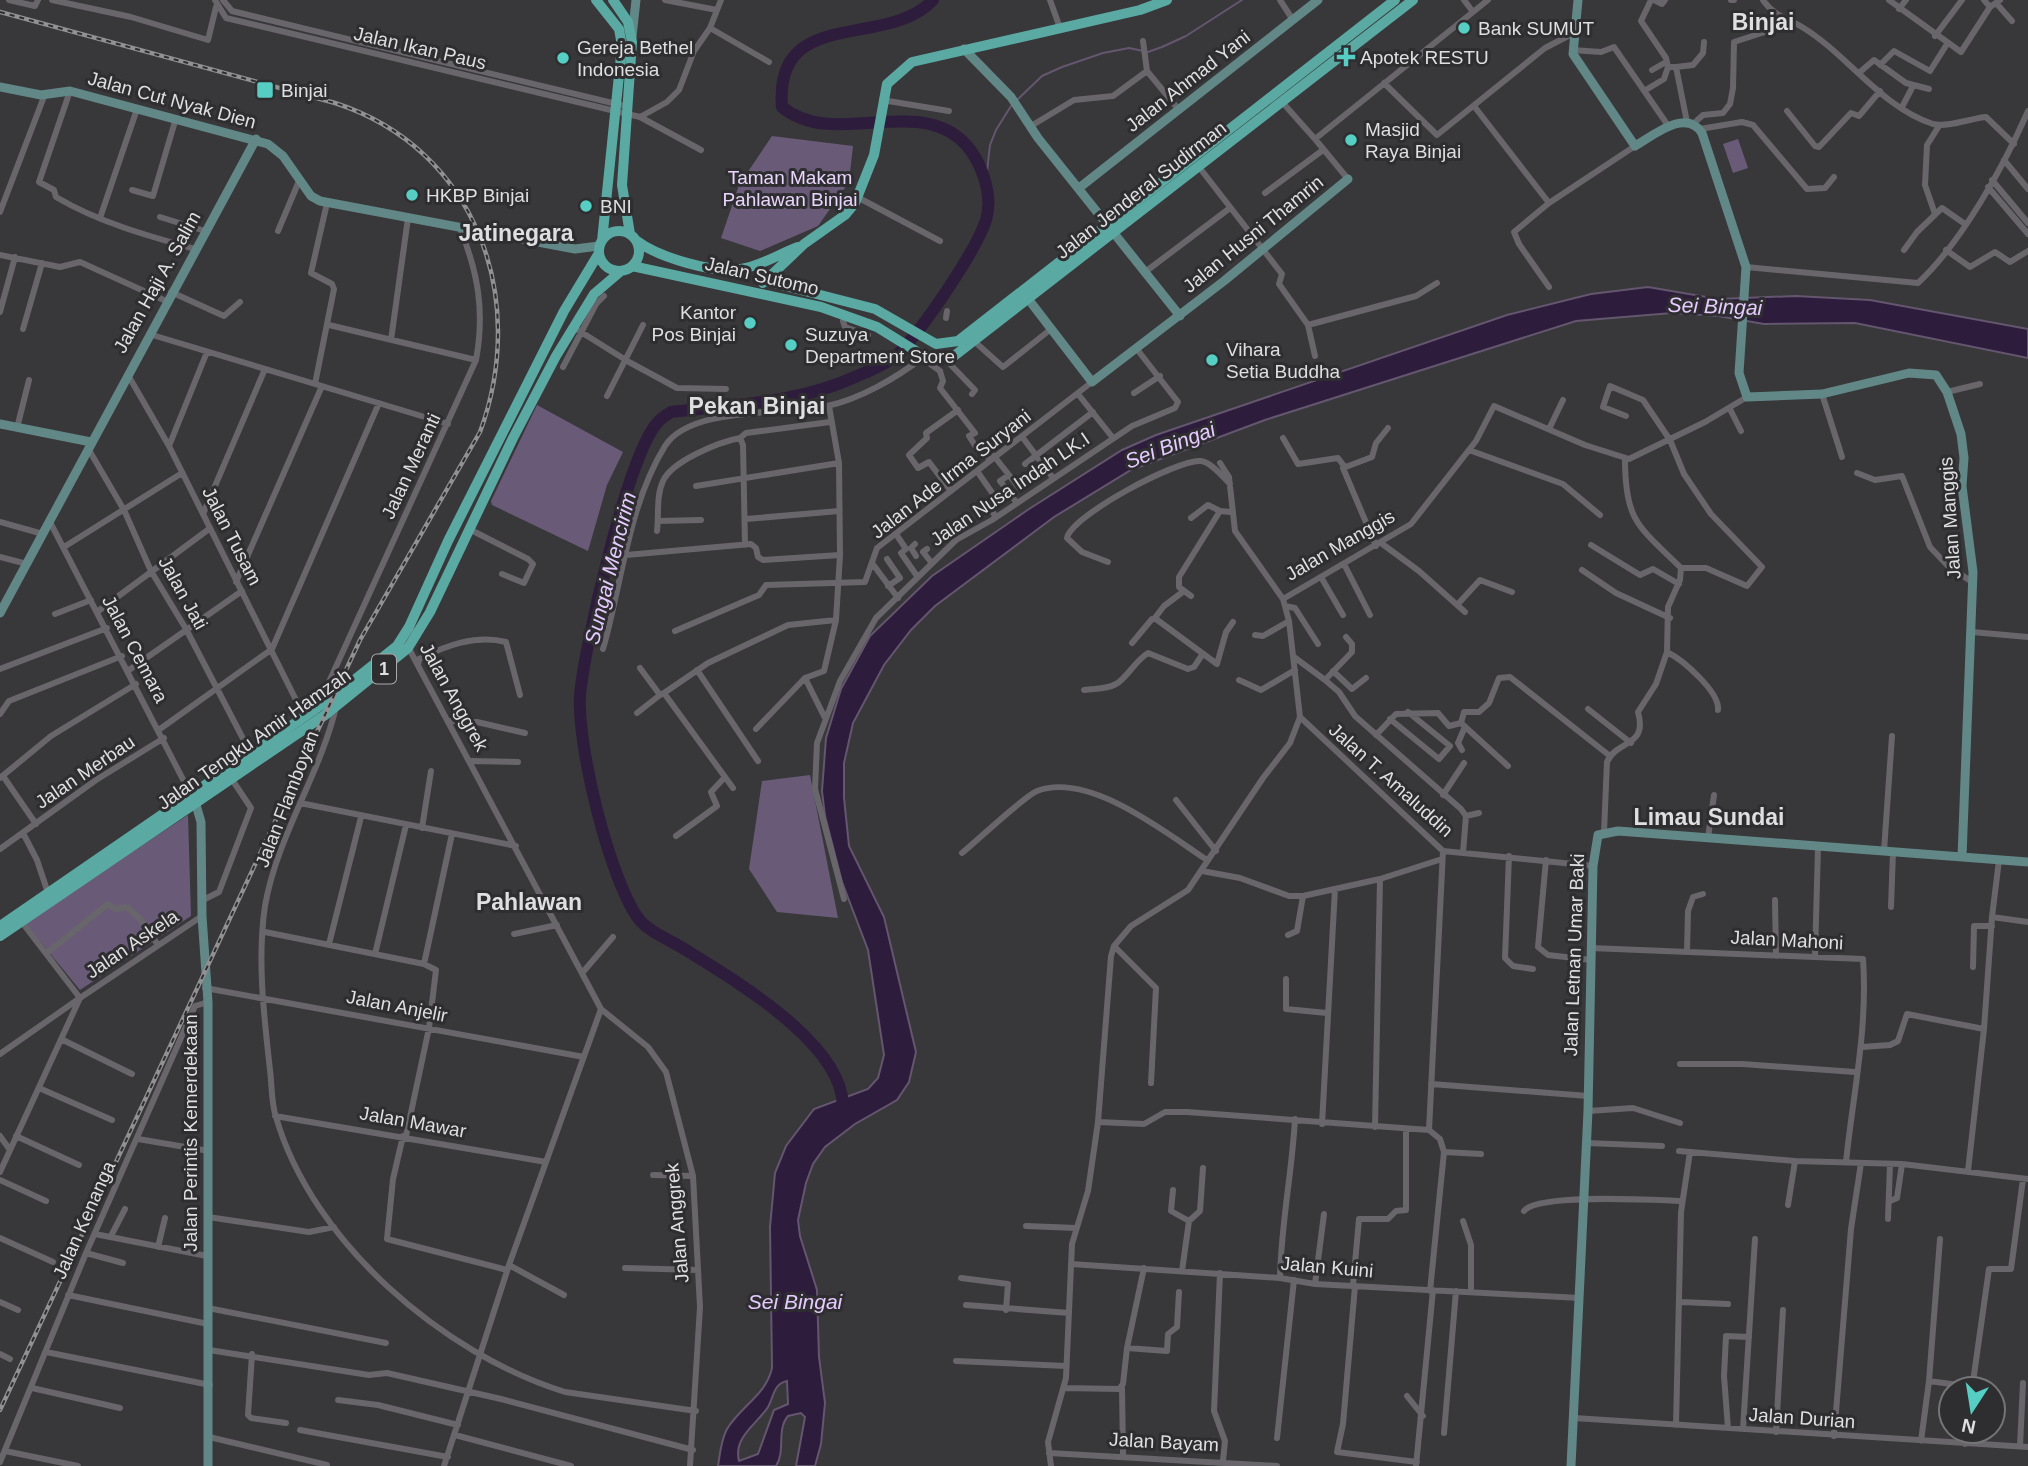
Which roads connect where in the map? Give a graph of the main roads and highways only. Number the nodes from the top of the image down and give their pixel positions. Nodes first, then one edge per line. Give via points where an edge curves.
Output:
1 (596, 0) edge
2 (613, 0) edge
3 (1167, 0) edge
4 (1395, 0) edge
5 (1413, 0) edge
6 (1374, 23) junction
7 (623, 110) junction
8 (1261, 111) junction
9 (1175, 179) junction
10 (633, 238) junction
11 (804, 244) junction
12 (600, 247) junction
13 (1082, 251) junction
14 (632, 266) junction
15 (707, 266) junction
16 (621, 271) junction
17 (705, 281) junction
18 (766, 281) junction
19 (813, 291) junction
20 (756, 292) junction
21 (810, 304) junction
22 (993, 314) junction
23 (887, 315) junction
24 (999, 323) junction
25 (879, 328) junction
26 (545, 350) junction
27 (556, 356) junction
28 (193, 797) junction
29 (18, 918) junction
30 (0, 926) edge
31 (0, 936) edge

1 - 7 main road, 1 via 619,29
2 - 7 main road, 1 via 628,22 632,42
3 - 11 main road via 912,62 894,76 882,100 877,137 859,198 845,215
4 - 6 main road, Jalan Jenderal Sudirman
5 - 6 main road, Jalan Jenderal Sudirman
6 - 8 main road, Jalan Jenderal Sudirman
6 - 8 main road, Jalan Jenderal Sudirman via 1282,102
7 - 10 main road, 1 via 622,185
7 - 12 main road, 1
8 - 9 main road, Jalan Jenderal Sudirman
8 - 9 main road, Jalan Jenderal Sudirman via 1199,167
9 - 13 main road, Jalan Jenderal Sudirman via 1114,233
9 - 13 main road, Jalan Jenderal Sudirman via 1106,225
10 - 12 main road via 617,231
10 - 14 main road, 1 via 638,257
10 - 15 main road, Jalan Sutomo via 664,256
11 - 15 main road, Jalan Sutomo via 740,270
11 - 18 main road
12 - 16 main road via 606,266
12 - 26 main road, Jalan Tengku Amir Hamzah / 1
13 - 22 main road, Jalan Jenderal Sudirman
13 - 24 main road, Jalan Jenderal Sudirman
14 - 16 main road, 1
14 - 17 main road, Jalan Sutomo
15 - 17 main road
16 - 27 main road, Jalan Tengku Amir Hamzah / 1 via 594,294 577,329
17 - 20 main road, Jalan Sutomo
18 - 19 main road, Jalan Sutomo
18 - 20 main road
19 - 21 main road
19 - 23 main road, Jalan Sutomo
20 - 21 main road, Jalan Sutomo
21 - 25 main road, Jalan Sutomo
22 - 23 main road, Jalan Jenderal Sudirman via 958,341 945,345 929,342
22 - 24 main road
23 - 25 main road
24 - 25 main road, Jalan Jenderal Sudirman via 951,359 919,354
26 - 27 main road
26 - 28 main road, Jalan Tengku Amir Hamzah / 1 via 404,637 378,664
27 - 28 main road, Jalan Tengku Amir Hamzah / 1 via 408,648 325,715 231,778
28 - 29 main road, Jalan Tengku Amir Hamzah / 1
28 - 29 main road, Jalan Tengku Amir Hamzah / 1 via 48,893
29 - 30 main road, Jalan Tengku Amir Hamzah / 1
29 - 31 main road, Jalan Tengku Amir Hamzah / 1

